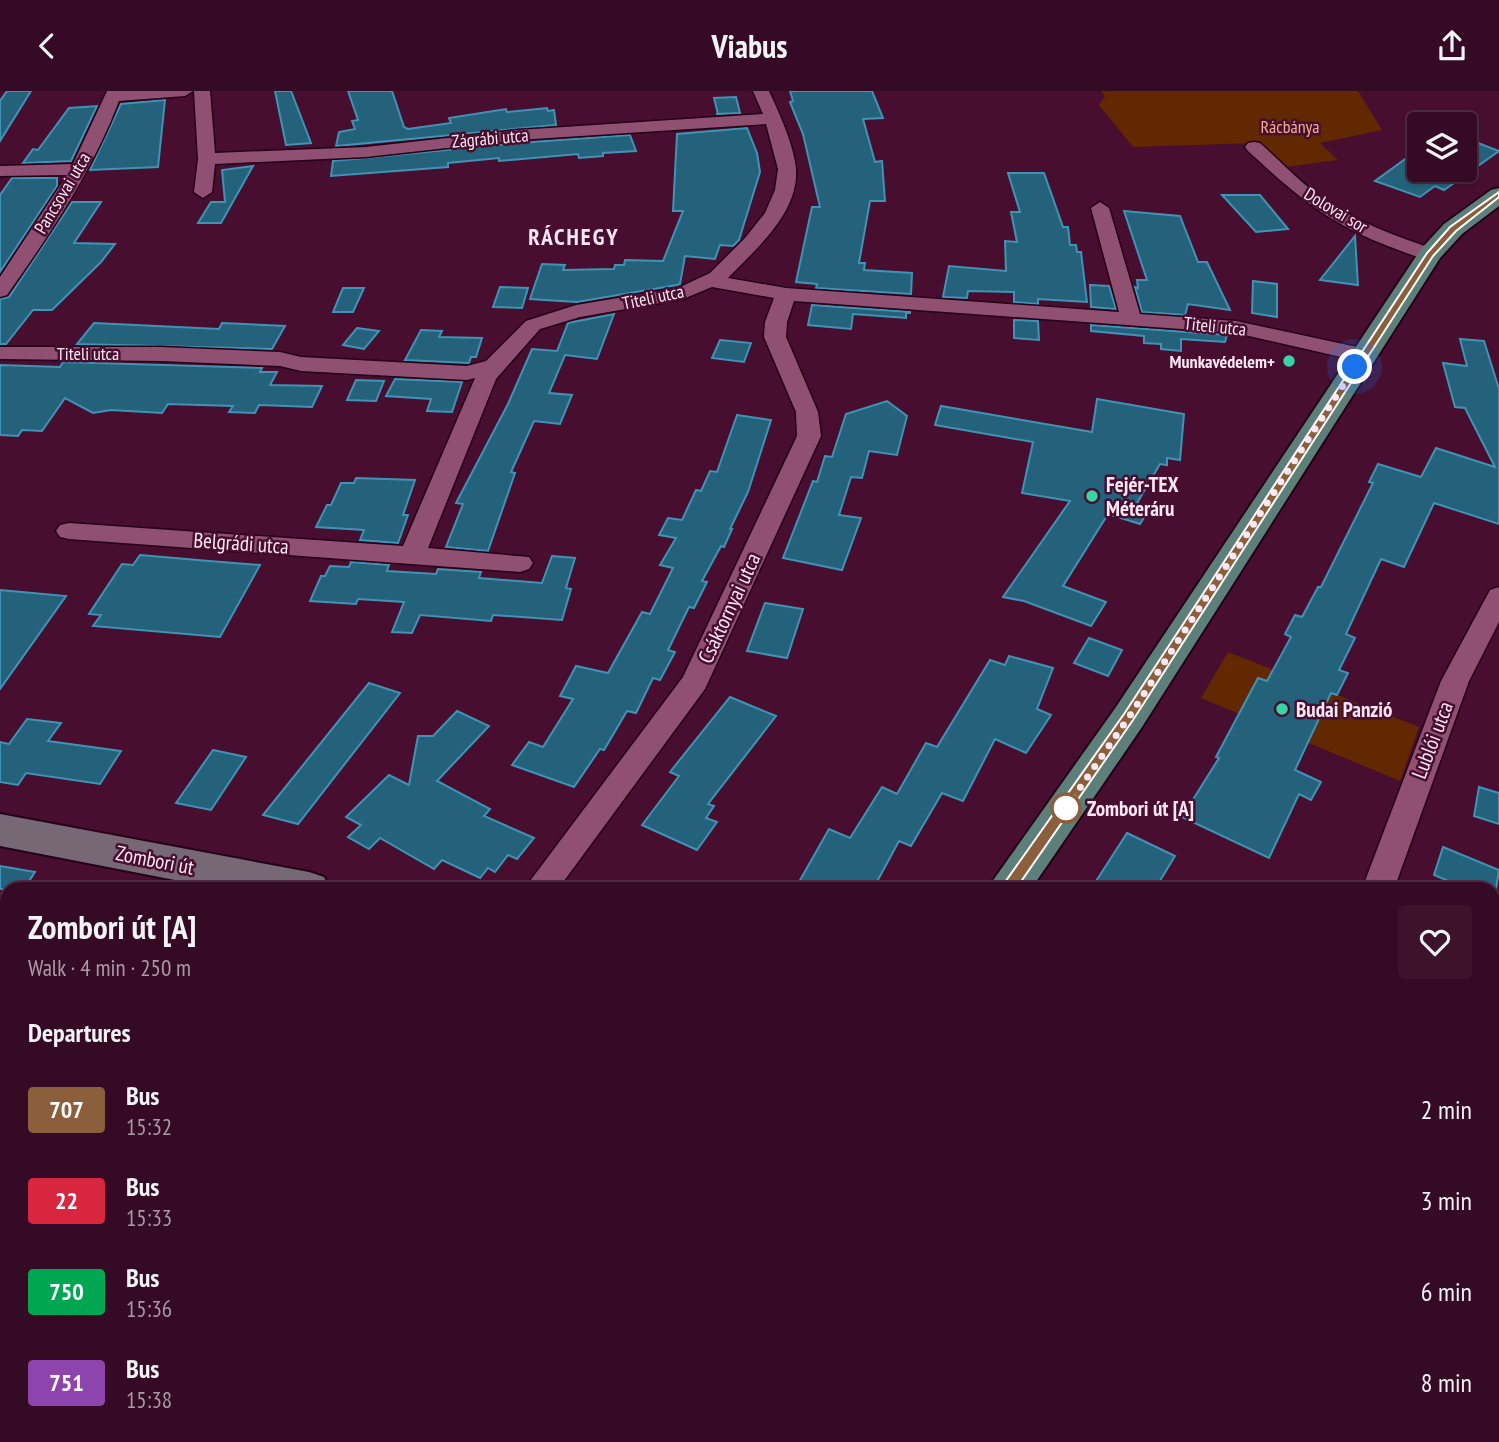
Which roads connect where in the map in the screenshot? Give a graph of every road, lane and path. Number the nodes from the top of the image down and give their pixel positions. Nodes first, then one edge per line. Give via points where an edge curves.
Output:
1 (186, 91) edge
2 (202, 91) edge
3 (761, 91) edge
4 (114, 94) edge
5 (773, 118) junction
6 (1254, 148) dead end
7 (207, 159) junction
8 (77, 169) junction
9 (0, 171) edge
10 (203, 192) dead end
11 (1499, 195) edge
12 (1100, 208) dead end
13 (1430, 254) junction
14 (711, 281) junction
15 (0, 291) edge
16 (786, 293) junction
17 (1132, 318) junction
18 (0, 353) edge
19 (1363, 355) junction
20 (494, 366) junction
21 (69, 531) dead end
22 (412, 555) junction
23 (520, 563) dead end
24 (1499, 596) edge
25 (0, 830) edge
26 (272, 882) edge
27 (545, 882) edge
28 (1013, 882) edge
29 (1381, 882) edge

1 - 4 street
2 - 7 street
3 - 5 street
4 - 8 street, Pancsovai utca
5 - 7 street, Zágrábi utca via 518,135 366,152
5 - 14 street via 787,169 784,191 759,233
6 - 13 street, Dolovai sor via 1314,201 1337,215
7 - 10 street
8 - 9 street
8 - 15 street, Pancsovai utca
11 - 13 main road via 1453,229
12 - 17 street
13 - 19 main road
14 - 16 street, Titeli utca
14 - 20 street, Titeli utca via 666,297 554,316 533,325
16 - 17 street, Titeli utca
16 - 27 street, Csáktornyai utca via 775,337 807,412 808,436 695,682
17 - 19 street, Titeli utca via 1237,327
18 - 20 street, Titeli utca via 280,359 467,373
19 - 28 main road via 1129,717
20 - 22 street
21 - 22 street, Belgrádi utca
22 - 23 street, Belgrádi utca
24 - 29 street, Lublói utca via 1455,681
25 - 26 street, Zombori út

